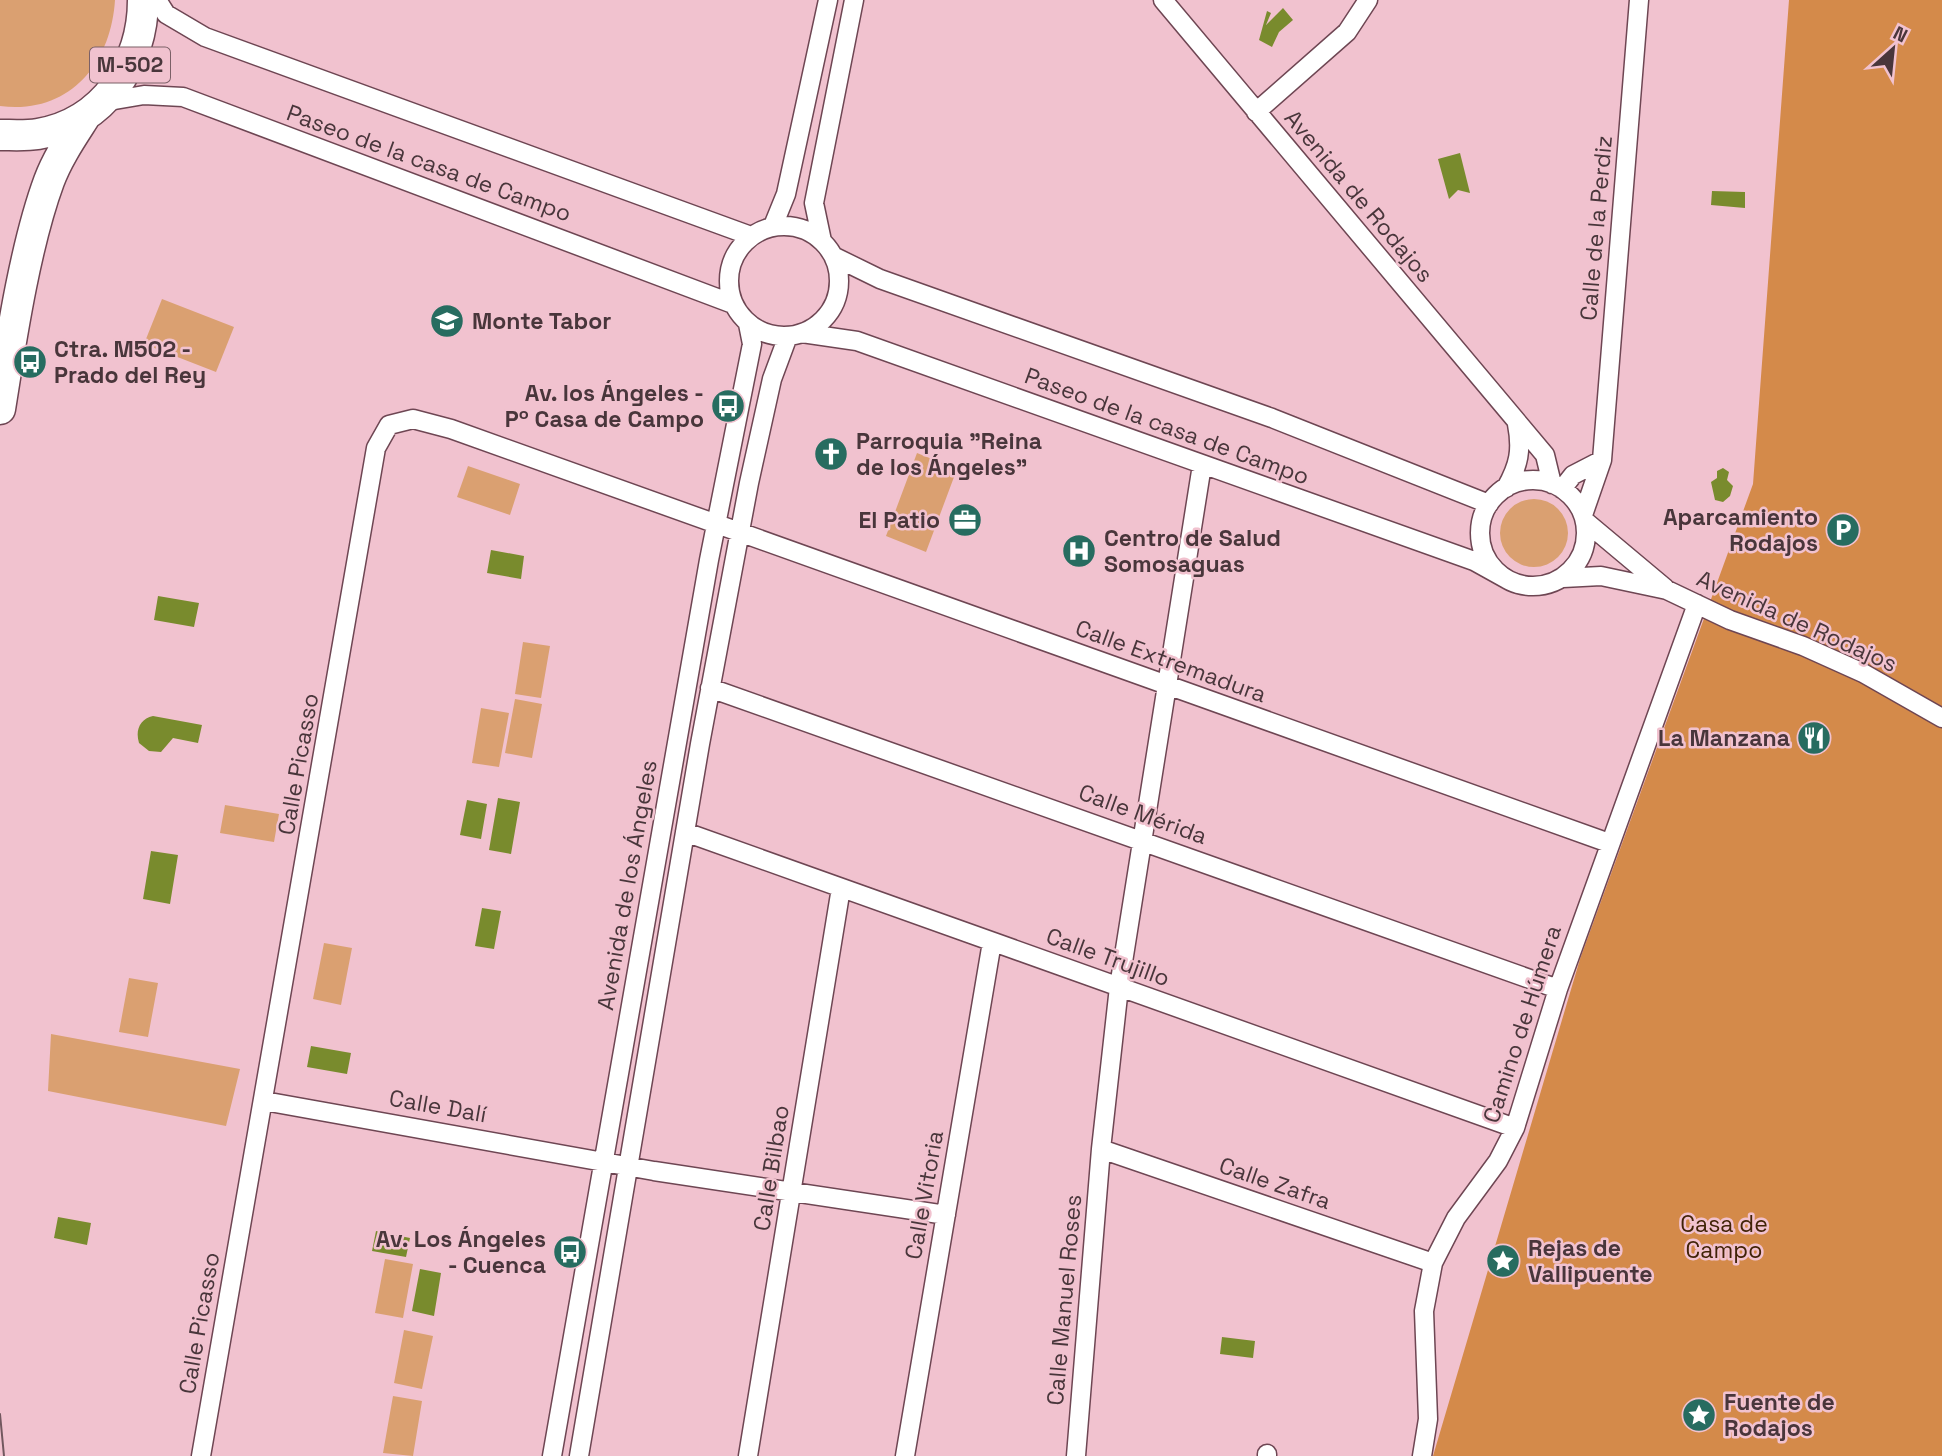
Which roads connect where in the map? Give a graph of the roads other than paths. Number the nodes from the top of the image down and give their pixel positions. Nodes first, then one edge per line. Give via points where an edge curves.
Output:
1 (144, 0) edge
2 (158, 0) edge
3 (828, 0) edge
4 (854, 0) edge
5 (1163, 0) edge
6 (1368, 0) edge
7 (1639, 0) edge
8 (94, 109) junction
9 (1256, 112) junction
10 (0, 135) edge
11 (773, 226) junction
12 (751, 236) junction
13 (822, 241) junction
14 (833, 256) junction
15 (733, 304) junction
16 (748, 324) junction
17 (795, 335) junction
18 (0, 409) edge
19 (1517, 424) junction
20 (1602, 460) junction
21 (1202, 465) junction
22 (1557, 486) junction
23 (1506, 488) junction
24 (1489, 504) junction
25 (1584, 518) junction
26 (716, 525) junction
27 (739, 534) junction
28 (1563, 578) junction
29 (1510, 581) junction
30 (1667, 590) junction
31 (1696, 604) junction
32 (1166, 685) junction
33 (710, 688) junction
34 (1942, 718) edge
35 (685, 832) junction
36 (1142, 839) junction
37 (1609, 843) junction
38 (841, 888) junction
39 (992, 942) junction
40 (1119, 987) junction
41 (1558, 989) junction
42 (264, 1101) junction
43 (1515, 1128) junction
44 (1101, 1149) junction
45 (604, 1161) junction
46 (629, 1166) junction
47 (793, 1192) junction
48 (946, 1215) junction
49 (1433, 1263) junction
50 (201, 1456) edge
51 (552, 1456) edge
52 (579, 1456) edge
53 (748, 1456) edge
54 (905, 1456) edge
55 (1076, 1456) edge
56 (1422, 1456) edge

1 - 8 highway, M-502 via 144,22 130,66
2 - 12 street, Paseo de la casa de Campo via 166,14 205,37
3 - 11 street via 786,194
4 - 13 street via 814,203
5 - 9 street, Avenida de Rodajos
6 - 9 street via 1347,32
7 - 20 street, Calle de la Perdiz
8 - 10 highway, M-502 via 62,127 37,134
8 - 15 street, Paseo de la casa de Campo via 145,95 183,97
8 - 18 highway, M-502 via 63,149 49,182 33,237
9 - 19 street, Avenida de Rodajos
11 - 12 street
11 - 13 street via 790,225
12 - 15 street via 730,267
13 - 14 street
14 - 17 street via 838,292 825,317
14 - 24 street, Paseo de la casa de Campo via 880,279 1272,418
15 - 16 street
16 - 17 street via 774,336
16 - 26 street, Avenida de los Ángeles via 752,344
17 - 21 street, Paseo de la casa de Campo via 857,341
17 - 27 street, Avenida de los Ángeles via 772,379
19 - 22 street, Avenida de Rodajos via 1545,455
19 - 23 street via 1521,454
20 - 22 street
20 - 25 street, Calle de la Perdiz
21 - 29 street, Paseo de la casa de Campo via 1474,561
21 - 32 street, Calle Manuel Roses
22 - 23 street via 1536,481
22 - 25 street via 1575,500
23 - 24 street
24 - 29 street via 1480,538 1485,556
25 - 28 street via 1583,553
25 - 30 street, Avenida de Rodajos
26 - 27 street, Calle Extremadura
26 - 42 street, Calle Picasso via 451,429 413,419 389,425 376,448
26 - 45 street, Avenida de los Ángeles
27 - 32 street, Calle Extremadura
27 - 33 street, Avenida de los Ángeles
28 - 29 street via 1537,587
28 - 30 street, Avenida de Rodajos via 1601,576
30 - 31 street, Avenida de Rodajos
31 - 34 street, Avenida de Rodajos via 1863,673
31 - 37 street, Camino de Húmera
32 - 36 street, Calle Manuel Roses
32 - 37 street, Calle Extremadura
33 - 35 street, Avenida de los Ángeles
33 - 36 street, Calle Mérida
35 - 38 street, Calle Trujillo
35 - 46 street, Avenida de los Ángeles
36 - 40 street, Calle Manuel Roses
36 - 41 street, Calle Mérida
37 - 41 street, Camino de Húmera
38 - 39 street, Calle Trujillo
38 - 47 street, Calle Bilbao
39 - 40 street, Calle Trujillo
39 - 48 street, Calle Vitoria
40 - 43 street, Calle Trujillo
40 - 44 street, Calle Manuel Roses
41 - 43 street, Camino de Húmera
42 - 45 street, Calle Dalí
42 - 50 street, Calle Picasso
43 - 49 street, Camino de Húmera via 1498,1161 1456,1218
44 - 49 street, Calle Zafra
44 - 55 street, Calle Manuel Roses
45 - 46 street, Calle Dalí
45 - 51 street, Avenida de los Ángeles
46 - 47 street, Calle Dalí
46 - 52 street, Avenida de los Ángeles
47 - 48 street, Calle Dalí
47 - 53 street, Calle Bilbao
48 - 54 street, Calle Vitoria
49 - 56 street, Camino de Húmera via 1424,1311 1428,1419

